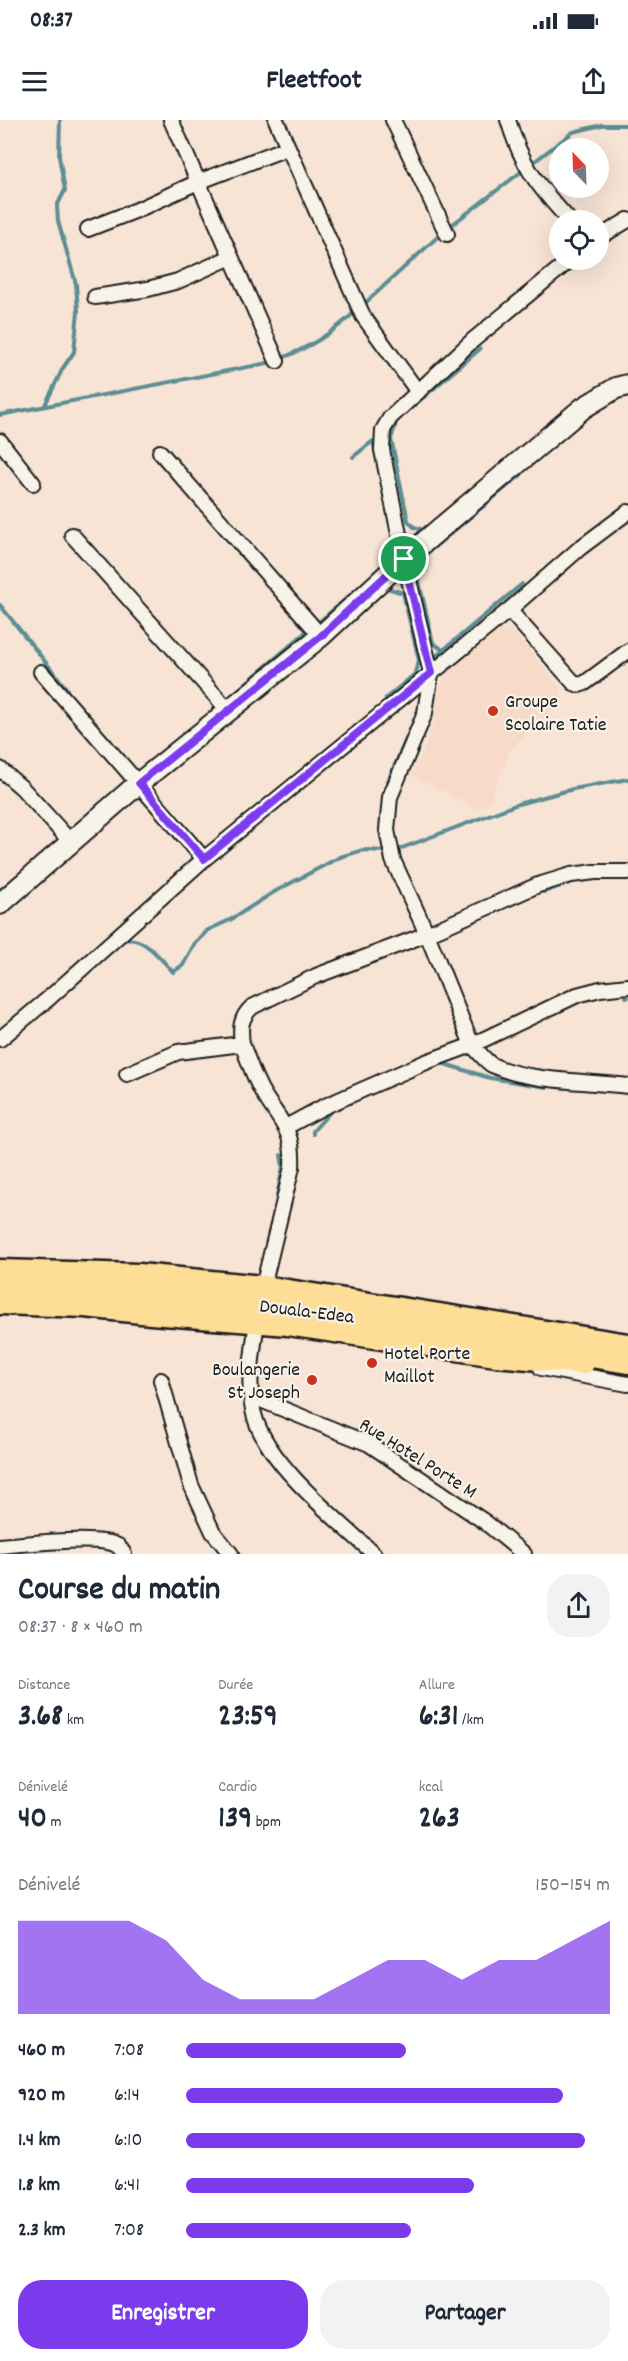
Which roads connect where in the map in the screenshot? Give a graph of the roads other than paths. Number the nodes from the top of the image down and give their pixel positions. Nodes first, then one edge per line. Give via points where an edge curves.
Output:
1 (171, 120) edge
2 (276, 120) edge
3 (393, 120) edge
4 (508, 120) edge
5 (287, 148) junction
6 (198, 182) junction
7 (560, 210) edge
8 (628, 220) edge
9 (87, 229) dead end
10 (609, 231) edge
11 (447, 234) dead end
12 (231, 257) junction
13 (558, 270) edge
14 (95, 297) dead end
15 (277, 361) dead end
16 (628, 385) edge
17 (418, 392) junction
18 (0, 441) edge
19 (160, 452) dead end
20 (33, 483) dead end
21 (628, 512) edge
22 (72, 535) dead end
23 (404, 559) junction
24 (509, 610) junction
25 (321, 636) junction
26 (625, 659) edge
27 (41, 672) dead end
28 (431, 673) junction
29 (229, 711) junction
30 (0, 770) edge
31 (139, 783) junction
32 (70, 841) junction
33 (204, 859) junction
34 (628, 872) edge
35 (0, 904) edge
36 (427, 934) junction
37 (628, 986) edge
38 (0, 1039) edge
39 (243, 1044) junction
40 (472, 1045) junction
41 (127, 1074) dead end
42 (628, 1086) edge
43 (286, 1127) junction
44 (0, 1271) edge
45 (263, 1287) junction
46 (0, 1289) edge
47 (0, 1303) edge
48 (257, 1321) junction
49 (496, 1355) junction
50 (625, 1357) edge
51 (161, 1380) dead end
52 (628, 1384) edge
53 (252, 1396) junction
54 (0, 1546) edge
55 (124, 1554) edge
56 (231, 1554) edge
57 (374, 1554) edge
58 (524, 1554) edge

1 - 6 street
2 - 5 street
3 - 11 street
4 - 7 street via 518,153 540,189
5 - 6 street
5 - 17 street via 363,316
6 - 9 street
6 - 12 street
8 - 10 street
12 - 14 street via 178,281
12 - 15 street
13 - 17 street
16 - 23 main road via 583,408
17 - 23 street via 383,430 382,450
18 - 20 street
19 - 25 street
21 - 24 street
22 - 29 street
23 - 25 main road
23 - 28 street
24 - 26 street via 574,683 585,683
24 - 28 street
25 - 29 main road
27 - 31 street
28 - 33 street
28 - 36 street via 425,713 390,797 387,830 393,860
29 - 31 main road
30 - 32 street via 22,788
31 - 32 main road
31 - 33 street
32 - 35 main road
33 - 38 street
34 - 36 street via 595,872 538,885
36 - 39 street via 316,976 252,1007 243,1015 240,1027
36 - 40 street
37 - 40 street via 577,995
39 - 41 street via 178,1052
39 - 43 street via 252,1073
40 - 42 street via 491,1064 517,1073
40 - 43 street via 426,1062
43 - 45 street via 293,1149 292,1167
44 - 45 main road via 139,1275
45 - 50 main road
46 - 50 highway, Douala-Edea via 86,1290 301,1307
47 - 48 main road
48 - 49 main road
48 - 53 street
49 - 50 main road
49 - 52 street via 525,1365
51 - 56 street via 191,1485 213,1532
53 - 57 street via 256,1421 269,1446 294,1478
53 - 58 street, Rue Hotel Porte M via 369,1444
54 - 55 street via 65,1540 111,1543

